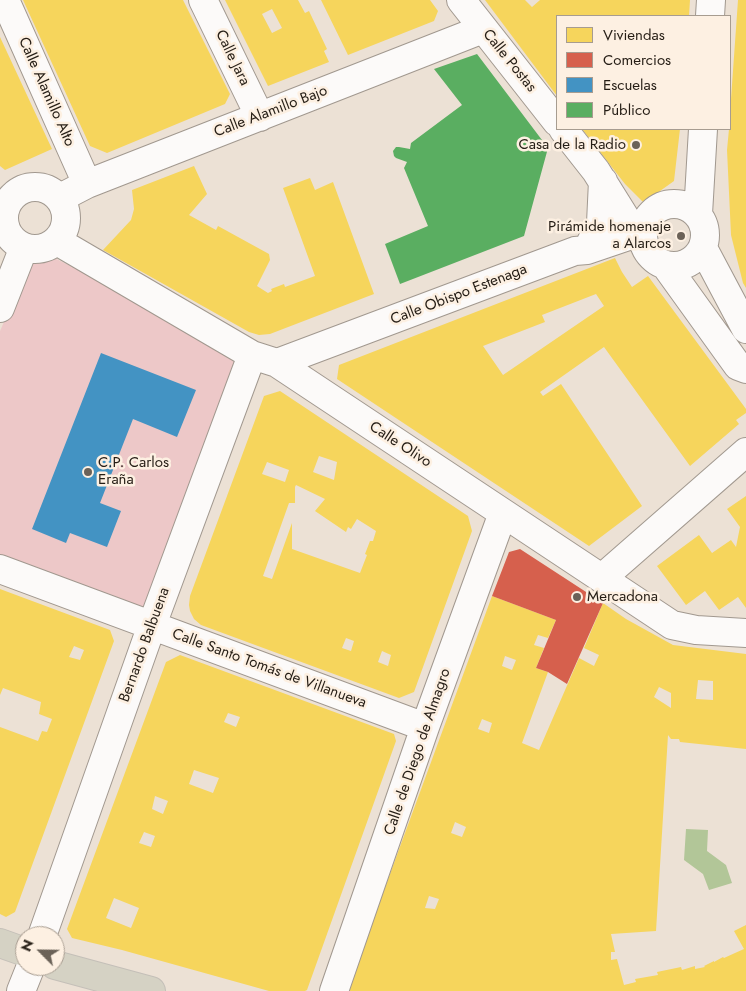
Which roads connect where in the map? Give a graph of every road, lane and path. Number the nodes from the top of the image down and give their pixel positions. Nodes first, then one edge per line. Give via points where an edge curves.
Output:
1 (6, 0) edge
2 (203, 0) edge
3 (461, 0) edge
4 (711, 0) edge
5 (710, 15) edge
6 (484, 29) junction
7 (260, 116) junction
8 (556, 121) edge
9 (564, 130) edge
10 (703, 130) edge
11 (603, 182) junction
12 (87, 184) junction
13 (5, 196) edge
14 (60, 198) junction
15 (698, 214) junction
16 (639, 233) junction
17 (11, 241) edge
18 (57, 241) junction
19 (703, 248) junction
20 (587, 250) junction
21 (666, 266) junction
22 (0, 308) edge
23 (746, 329) edge
24 (264, 359) junction
25 (746, 369) edge
26 (746, 452) edge
27 (504, 513) junction
28 (0, 568) edge
29 (602, 578) junction
30 (152, 625) junction
31 (746, 633) edge
32 (425, 727) junction
33 (46, 926) edge
34 (0, 943) edge
35 (15, 948) edge
36 (65, 970) edge
37 (36, 976) edge
38 (63, 976) edge
39 (21, 991) edge
40 (85, 991) edge
41 (151, 991) edge
42 (334, 991) edge

1 - 12 street, Calle Alamillo Alto
2 - 7 street, Calle Jara
3 - 6 street, Calle Postas
4 - 5 street
6 - 7 street, Calle Alamillo Bajo
6 - 8 street, Calle Postas
7 - 12 street, Calle Alamillo Bajo
9 - 11 street
10 - 15 street
11 - 16 street
11 - 20 street via 601,223
12 - 14 street, Calle Alamillo Bajo
13 - 14 street via 32,186 51,190
13 - 17 street via 4,224
14 - 18 street via 66,210 65,226
15 - 16 street via 686,206 669,204 652,214
15 - 19 street via 706,236
16 - 20 street, Calle Obispo Estenaga
16 - 21 street via 648,254
17 - 18 street via 36,249
17 - 22 street
18 - 24 street, Calle Olivo
19 - 21 street via 694,260 683,266
19 - 23 street
20 - 24 street, Calle Obispo Estenaga via 575,251
21 - 25 street via 738,366
24 - 27 street, Calle Olivo
24 - 30 street, Bernardo Balbuena
26 - 29 street
27 - 29 street, Calle Olivo
27 - 32 street, Calle de Diego de Almagro
28 - 30 street, Calle Santo Tomás de Villanueva
29 - 31 street, Calle Olivo via 672,625
30 - 32 street, Calle Santo Tomás de Villanueva
30 - 33 street, Bernardo Balbuena
32 - 42 street, Calle de Diego de Almagro
34 - 35 highway
36 - 41 highway
37 - 39 street
38 - 40 highway

